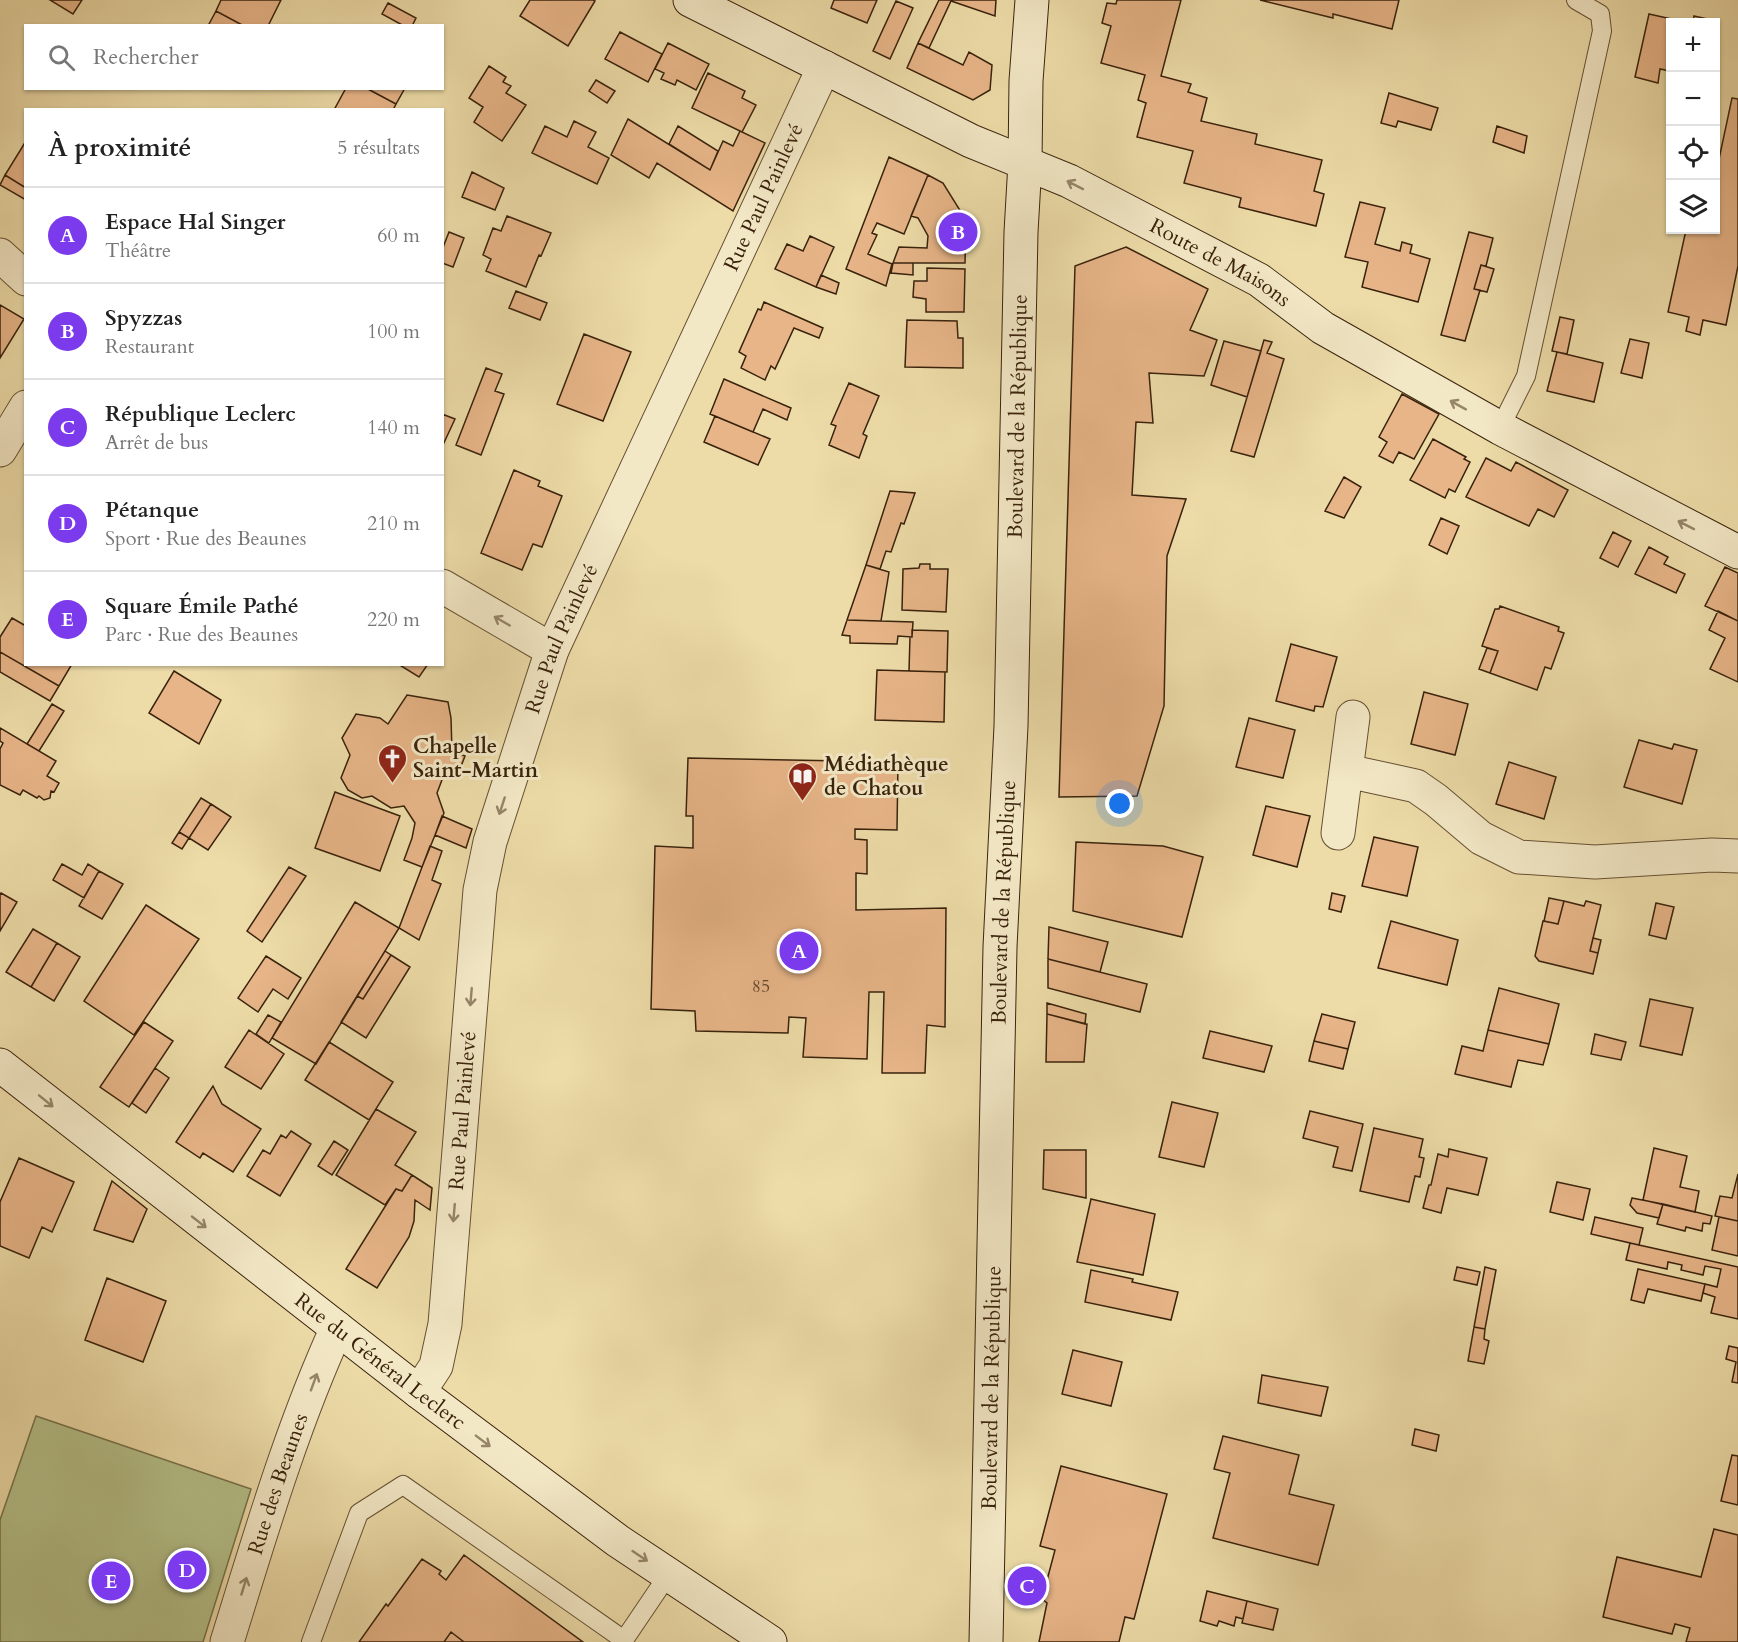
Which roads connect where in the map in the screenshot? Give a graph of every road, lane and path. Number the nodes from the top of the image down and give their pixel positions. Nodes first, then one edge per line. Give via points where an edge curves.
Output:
1 (690, 0) edge
2 (1032, 0) edge
3 (1576, 0) edge
4 (824, 67) junction
5 (1025, 163) junction
6 (0, 255) edge
7 (24, 277) edge
8 (24, 410) edge
9 (1500, 428) junction
10 (0, 450) edge
11 (1738, 552) edge
12 (444, 587) edge
13 (552, 650) junction
14 (1353, 717) dead end
15 (1347, 771) junction
16 (1338, 833) dead end
17 (1738, 856) edge
18 (0, 1065) edge
19 (338, 1328) junction
20 (419, 1392) junction
21 (668, 1575) junction
22 (227, 1642) edge
23 (311, 1642) edge
24 (770, 1642) edge
25 (986, 1642) edge

1 - 4 street, Route de Maisons
2 - 5 street, Boulevard de la République
3 - 9 lane via 1600,14 1602,31 1526,376
4 - 5 street, Route de Maisons via 971,141
4 - 13 street, Rue Paul Painlevé
9 -> 5 street, Route de Maisons via 1323,328 1259,280 1069,181
5 - 25 street, Boulevard de la République via 1011,726 1000,947
6 - 7 street
8 - 10 street
11 -> 9 street, Route de Maisons
13 -> 12 street
13 -> 20 street, Rue Paul Painlevé via 490,842 480,890 445,1324 436,1366
14 - 15 street
15 - 16 street
15 - 17 street via 1416,786 1481,838 1519,857 1595,862
18 -> 19 street, Rue du Général Leclerc
19 - 20 street, Rue du Général Leclerc
22 -> 19 street, Rue des Beaunes via 278,1479 318,1370
20 -> 21 street, Rue du Général Leclerc
21 - 23 lane via 624,1640 403,1485 358,1513
21 - 24 street, Rue du Général Leclerc

